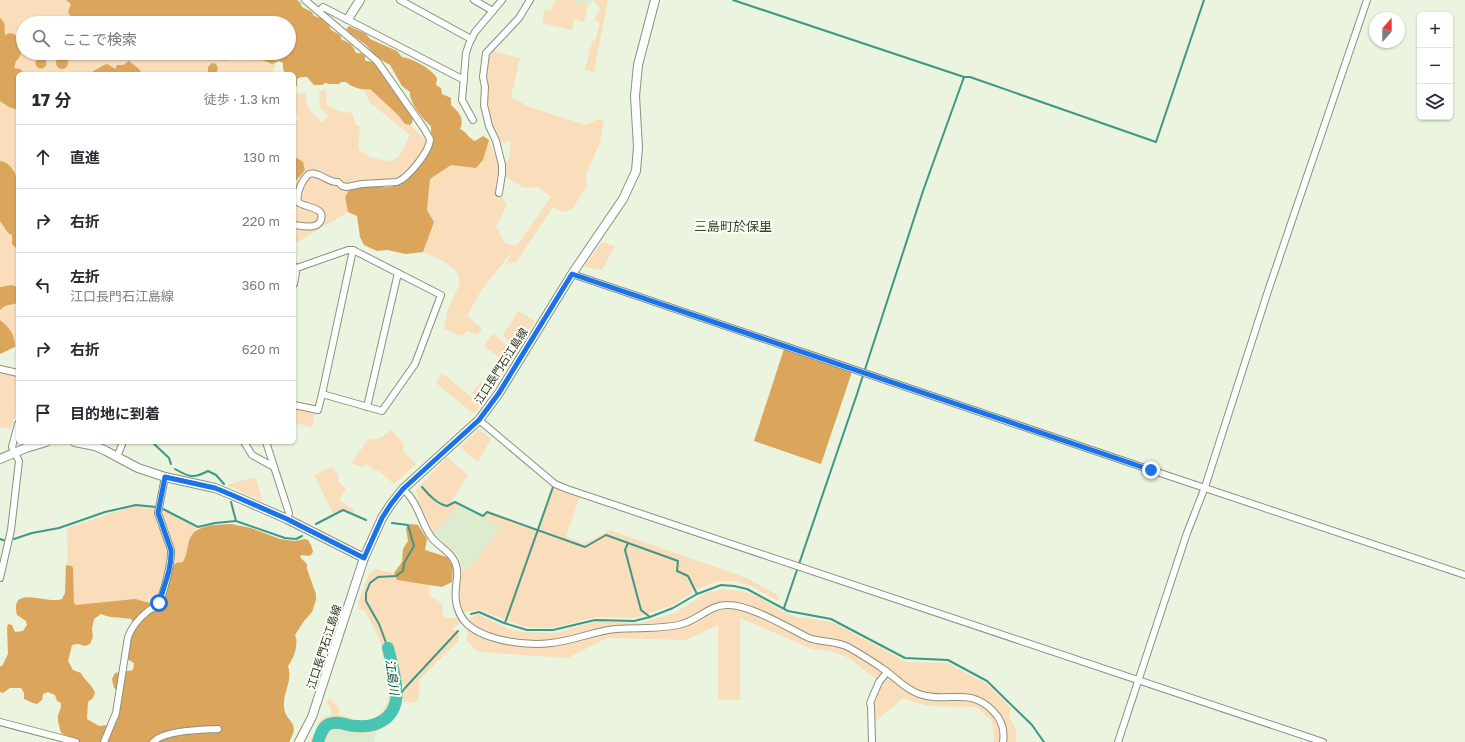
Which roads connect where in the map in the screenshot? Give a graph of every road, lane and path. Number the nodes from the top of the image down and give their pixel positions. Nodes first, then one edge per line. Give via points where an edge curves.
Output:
1 (305, 0) edge
2 (360, 0) edge
3 (400, 0) edge
4 (474, 0) edge
5 (502, 0) edge
6 (530, 0) edge
7 (654, 0) edge
8 (1367, 0) edge
9 (493, 11) junction
10 (319, 12) junction
11 (348, 19) junction
12 (471, 39) junction
13 (464, 80) junction
14 (473, 120) dead end
15 (499, 193) dead end
16 (296, 225) edge
17 (353, 250) junction
18 (296, 267) edge
19 (398, 273) junction
20 (572, 274) junction
21 (0, 369) edge
22 (16, 373) edge
23 (322, 394) junction
24 (296, 405) edge
25 (367, 407) junction
26 (479, 420) junction
27 (16, 432) edge
28 (40, 444) edge
29 (85, 444) edge
30 (122, 444) edge
31 (245, 444) edge
32 (267, 444) edge
33 (15, 452) junction
34 (117, 457) junction
35 (0, 459) edge
36 (274, 467) junction
37 (165, 477) junction
38 (1205, 487) junction
39 (403, 489) junction
40 (287, 519) junction
41 (364, 558) junction
42 (1465, 575) edge
43 (0, 578) edge
44 (887, 672) junction
45 (1139, 681) junction
46 (0, 722) edge
47 (218, 729) dead end
48 (76, 742) edge
49 (104, 742) edge
50 (153, 742) edge
51 (299, 742) edge
52 (872, 742) edge
53 (1003, 742) edge
54 (1118, 742) edge
55 (1323, 742) edge

1 - 10 street
2 - 11 main road
3 - 12 street
4 - 9 street
5 - 9 street
6 - 15 street via 519,18 486,53 483,77 484,106 502,165
7 - 20 main road, 江口長門石江島線 via 638,65 635,96 638,147 636,171 623,199
8 - 38 street via 1268,291
9 - 12 street
10 - 11 street via 323,7
10 - 16 street via 377,61 424,127 430,142 412,171 397,182 348,187 328,181 315,173 309,174 298,192 298,202 319,210 322,218 313,226
11 - 13 street
12 - 13 street via 466,53
13 - 14 street via 462,100
17 - 18 street
17 - 19 street
17 - 23 street
19 - 25 street
19 - 25 street via 441,295 415,364 382,411
20 - 26 main road, 江口長門石江島線 via 499,393
20 - 38 street
21 - 22 street
23 - 24 street via 318,410
23 - 25 street
26 - 39 main road, 江口長門石江島線
26 - 45 street via 555,484
27 - 33 street via 12,447
28 - 33 main road
29 - 34 main road
30 - 34 street
31 - 36 street via 252,455
32 - 36 street
33 - 35 main road
33 - 43 street via 19,461 11,530
34 - 37 main road via 138,468
36 - 40 street via 289,513
37 - 40 main road via 215,488
37 - 49 street via 158,513 171,550 168,574 159,603 131,628 116,713
38 - 42 street
38 - 45 street via 1187,533
39 - 41 main road, 江口長門石江島線 via 382,518
39 - 44 street via 412,498 422,524 454,559 458,571 455,590 458,610 468,624 488,635 533,644 552,643 603,631 661,628 682,624 720,605 730,604 773,620 817,641 835,642 849,647
40 - 41 main road
41 - 51 main road, 江口長門石江島線 via 312,718
44 - 52 street via 879,682 870,703
44 - 53 street via 904,687 919,694 967,697 986,703 999,717 1003,728
45 - 54 street
45 - 55 street
46 - 48 street
47 - 50 street via 182,731

